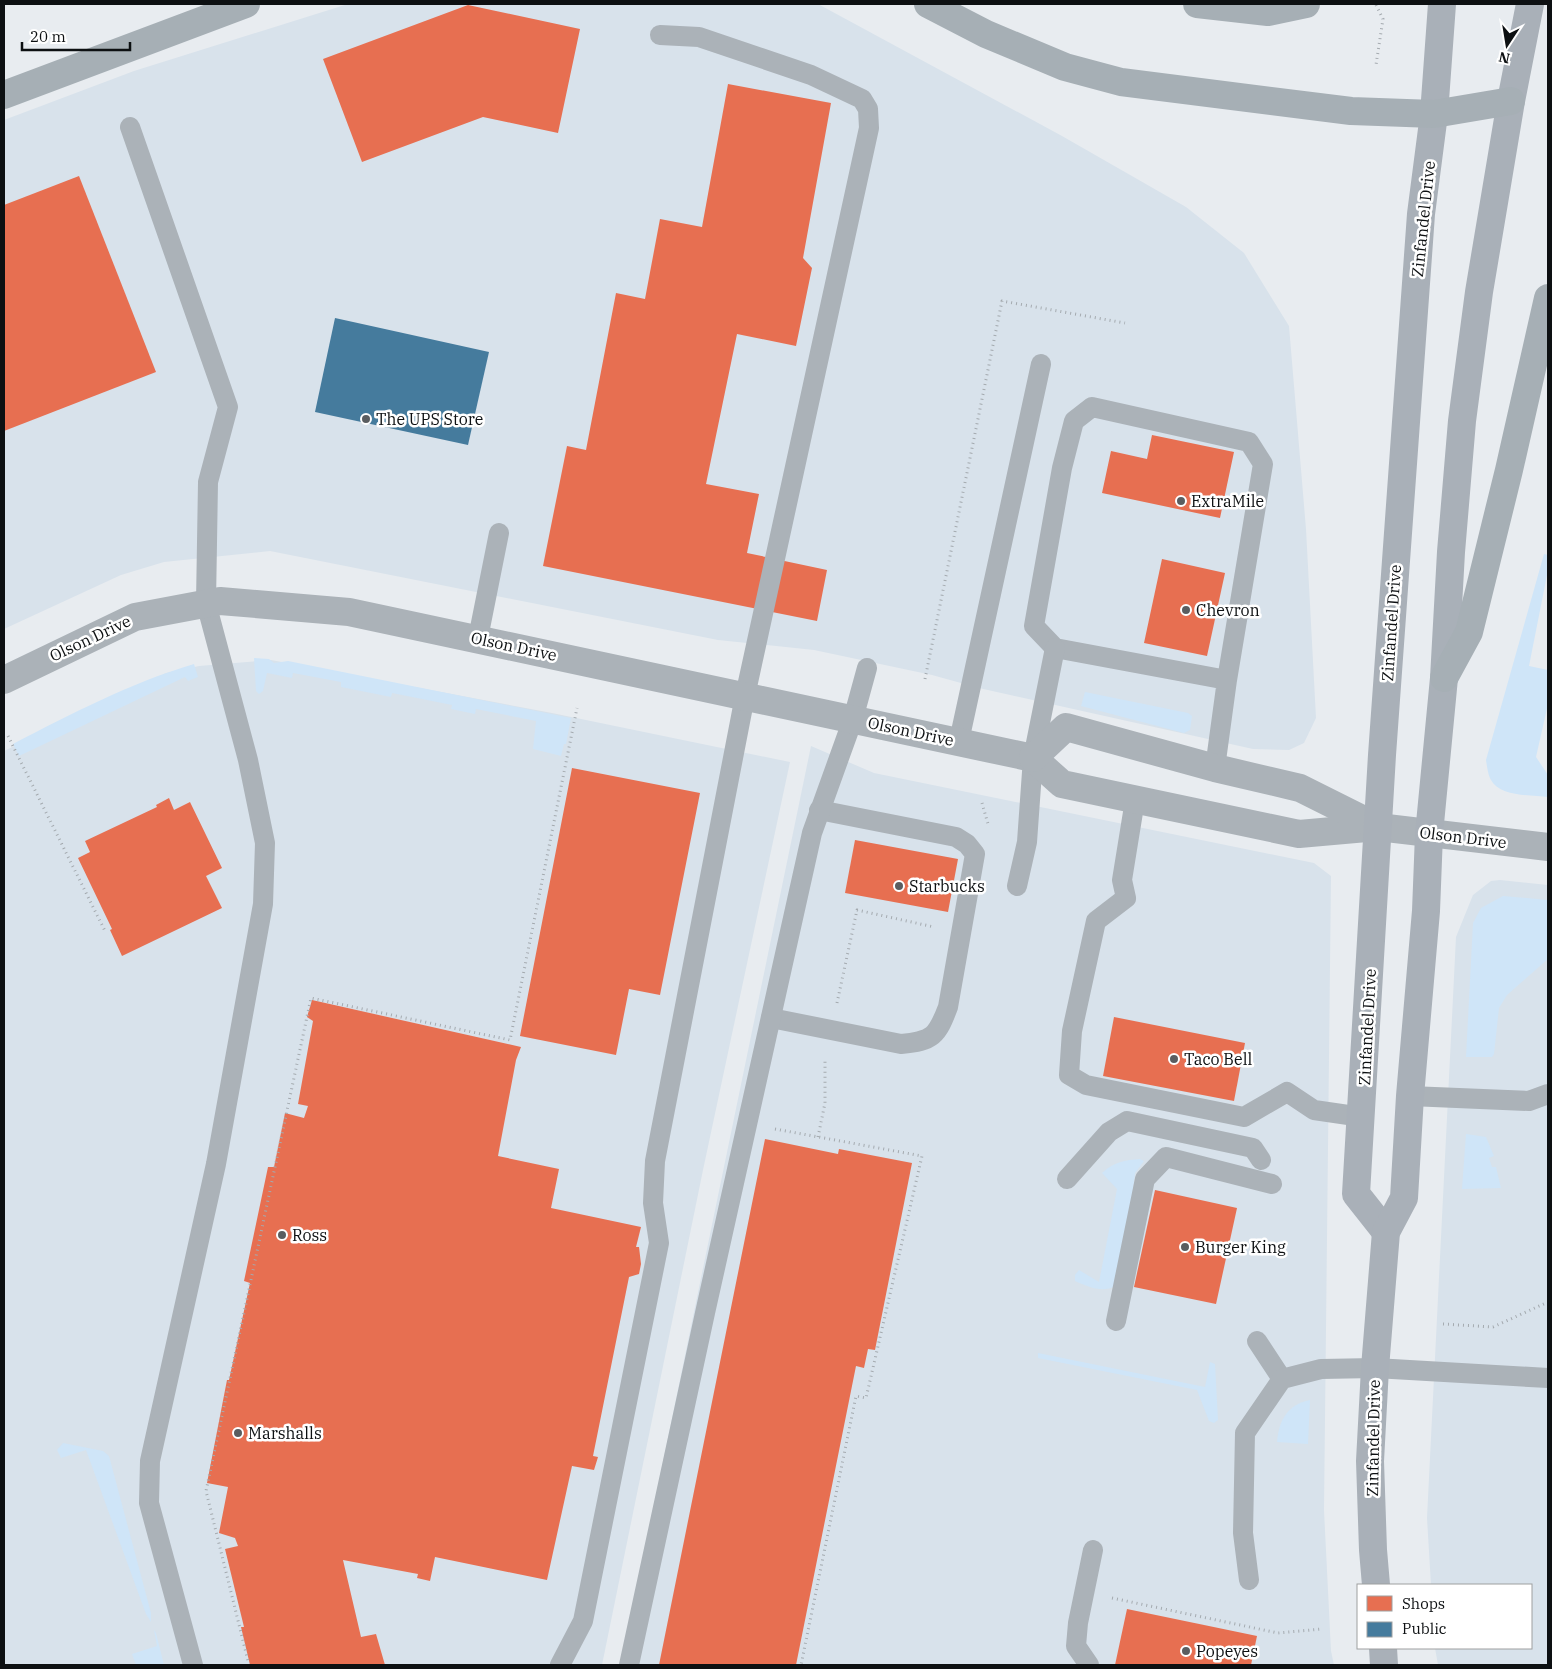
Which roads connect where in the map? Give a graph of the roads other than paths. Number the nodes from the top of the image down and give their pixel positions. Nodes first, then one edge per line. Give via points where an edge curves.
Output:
1 (246, 4) edge
2 (928, 4) edge
3 (1197, 4) edge
4 (1306, 4) edge
5 (1442, 4) edge
6 (1530, 4) edge
7 (660, 34) dead end
8 (4, 95) edge
9 (1511, 102) junction
10 (1434, 114) junction
11 (130, 127) dead end
12 (1548, 298) edge
13 (1041, 364) dead end
14 (499, 532) dead end
15 (206, 603) junction
16 (478, 638) junction
17 (1055, 648) junction
18 (867, 668) dead end
19 (1444, 678) junction
20 (4, 680) edge
21 (1227, 680) junction
22 (744, 696) junction
23 (852, 718) junction
24 (959, 741) junction
25 (1033, 758) junction
26 (1215, 768) junction
27 (1135, 800) junction
28 (819, 810) junction
29 (1378, 827) junction
30 (1429, 834) junction
31 (1548, 847) edge
32 (1017, 886) dead end
33 (771, 1018) junction
34 (1548, 1094) edge
35 (1410, 1096) junction
36 (1362, 1118) junction
37 (1261, 1160) dead end
38 (1067, 1179) dead end
39 (1272, 1184) dead end
40 (1386, 1232) junction
41 (1116, 1321) dead end
42 (1257, 1341) dead end
43 (1375, 1368) junction
44 (1282, 1378) junction
45 (1548, 1378) edge
46 (1093, 1550) dead end
47 (1249, 1580) dead end
48 (1376, 1584) edge
49 (1382, 1649) edge
50 (193, 1665) edge
51 (560, 1665) edge
52 (629, 1665) edge
53 (1089, 1665) edge
54 (1384, 1665) edge

1 - 8 highway
2 - 10 highway via 986,34 1065,67 1121,82 1351,111
3 - 4 highway via 1268,12
5 - 10 main road, Zinfandel Drive
6 - 9 main road, Zinfandel Drive
7 - 22 lane via 699,38 811,75 862,99 868,109 870,128
9 - 10 highway
9 - 19 main road, Zinfandel Drive via 1479,292 1462,421
10 - 29 main road, Zinfandel Drive via 1421,214
11 - 15 lane via 228,407 208,482
12 - 19 highway via 1510,470 1469,632
13 - 24 lane
14 - 16 lane
15 - 16 street, Olson Drive via 220,600 348,612
15 - 20 street, Olson Drive via 135,616
15 - 50 lane via 248,760 265,844 262,904 216,1164 150,1461 150,1503
16 - 22 street, Olson Drive
17 - 21 lane
17 - 21 lane via 1034,626 1062,468 1074,421 1092,407 1249,442 1263,464
17 - 25 lane
18 - 23 lane
19 - 30 main road, Zinfandel Drive
21 - 26 lane
22 - 23 street, Olson Drive
22 - 51 lane via 655,1161 653,1203 659,1243 583,1620
23 - 24 street, Olson Drive
23 - 28 lane
24 - 25 street, Olson Drive
25 - 26 street, Olson Drive via 1066,727
25 - 27 street, Olson Drive via 1062,784
25 - 32 lane via 1027,842
26 - 29 street, Olson Drive via 1300,788
27 - 29 street, Olson Drive via 1299,834
27 - 36 lane via 1122,880 1126,898 1096,921 1072,1031 1070,1075 1086,1085 1244,1117 1287,1092 1314,1110
28 - 33 lane
28 - 33 lane via 956,838 975,854 948,1007 940,1030 923,1042 902,1044
29 - 30 street, Olson Drive
29 - 36 main road, Zinfandel Drive
30 - 31 street, Olson Drive
30 - 35 main road, Zinfandel Drive via 1426,911
33 - 52 lane
34 - 35 lane via 1529,1101
35 - 40 main road, Zinfandel Drive via 1404,1198
36 - 40 main road, Zinfandel Drive via 1356,1194
37 - 38 lane via 1253,1148 1127,1121 1110,1132
39 - 41 lane via 1166,1157 1144,1179
40 - 43 main road, Zinfandel Drive
42 - 44 lane
43 - 44 lane via 1321,1369
43 - 45 lane
43 - 48 main road, Zinfandel Drive via 1370,1461
44 - 47 lane via 1245,1433 1243,1533
46 - 53 lane via 1076,1646
49 - 54 main road

